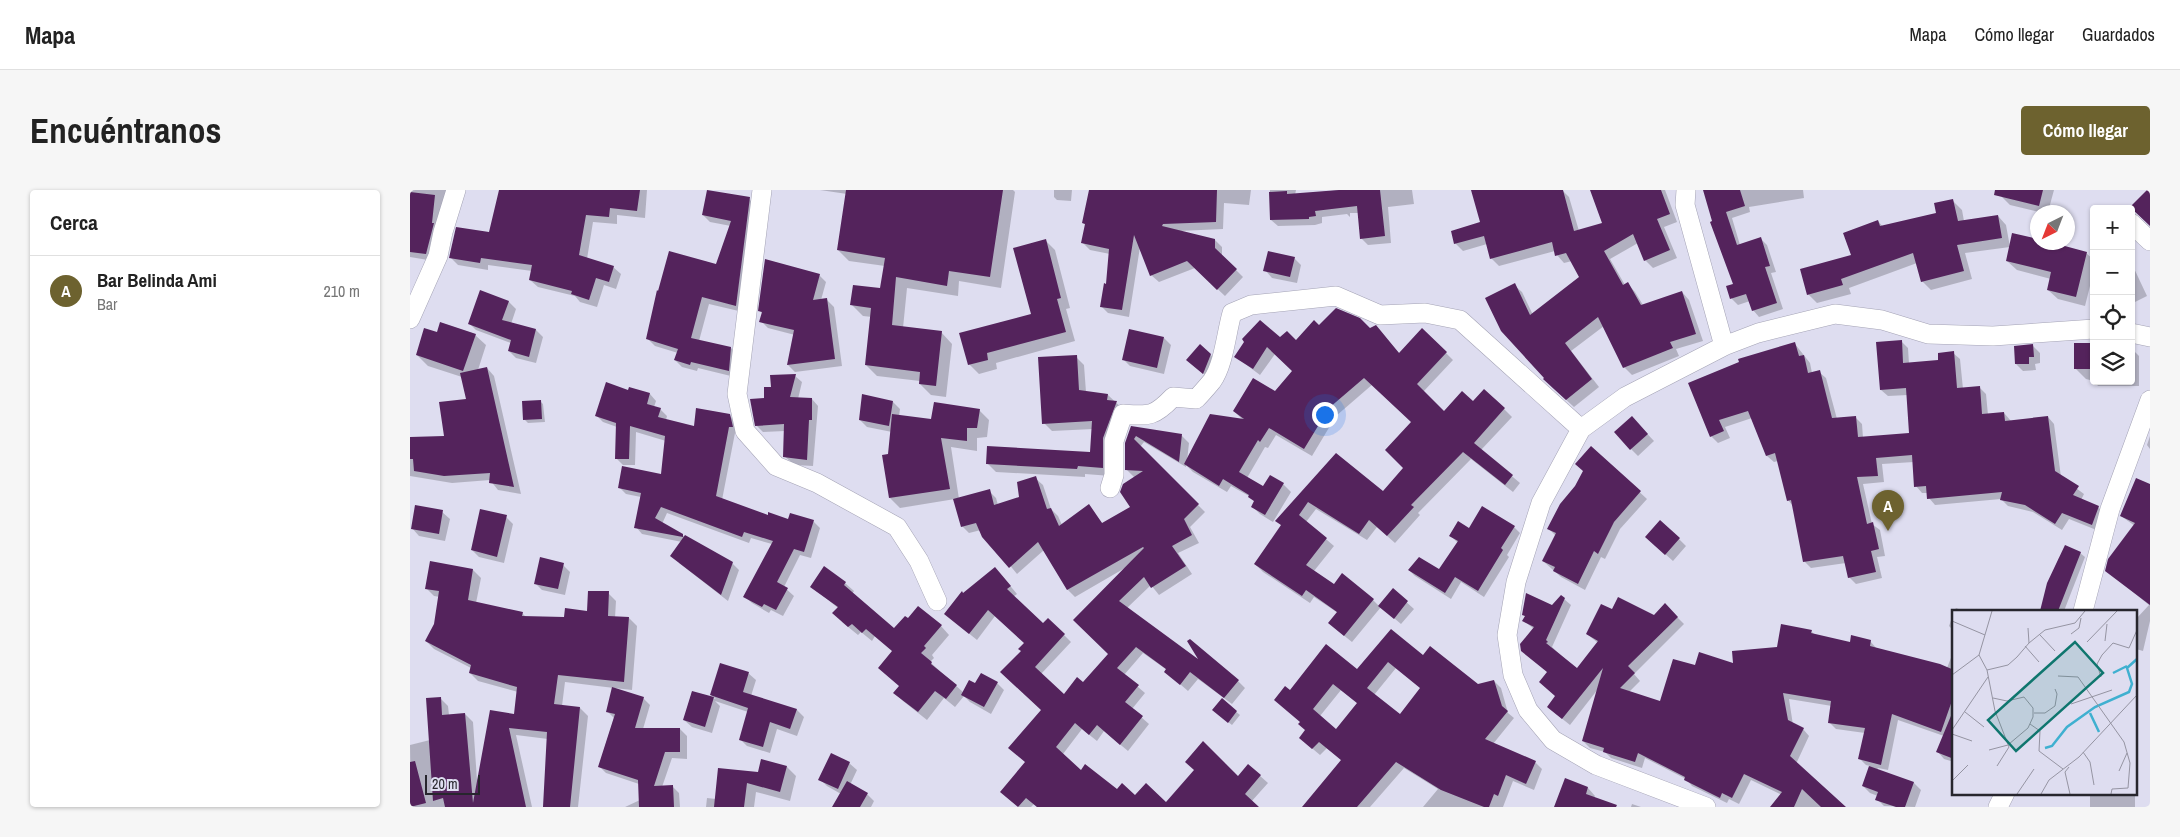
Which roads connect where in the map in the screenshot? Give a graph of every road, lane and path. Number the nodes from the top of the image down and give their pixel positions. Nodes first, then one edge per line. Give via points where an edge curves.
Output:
1 (456, 190) edge
2 (762, 190) edge
3 (1686, 190) edge
4 (2135, 227) edge
5 (2150, 241) edge
6 (410, 319) edge
7 (2090, 329) edge
8 (2135, 334) edge
9 (2150, 337) edge
10 (1724, 346) junction
11 (2150, 400) edge
12 (1581, 429) junction
13 (1110, 488) dead end
14 (936, 601) dead end
15 (2083, 610) edge
16 (2004, 794) edge
17 (1706, 807) edge
18 (1998, 807) edge

1 - 6 street via 438,256
2 - 14 street via 737,394 745,431 776,466 817,483 896,527 919,561
3 - 10 street via 1685,205
4 - 5 street
7 - 10 street via 1993,336 1928,334 1882,320 1835,314 1758,333
8 - 9 street
10 - 12 street via 1625,397
11 - 15 street via 2110,509
12 - 13 street via 1460,320 1425,313 1380,315 1336,296 1272,302 1251,305 1232,313 1213,380 1196,399 1173,397 1160,412 1123,414 1114,441 1114,475
12 - 17 street via 1541,502 1516,582 1507,635 1512,675 1528,710 1553,740 1596,766
16 - 18 street

